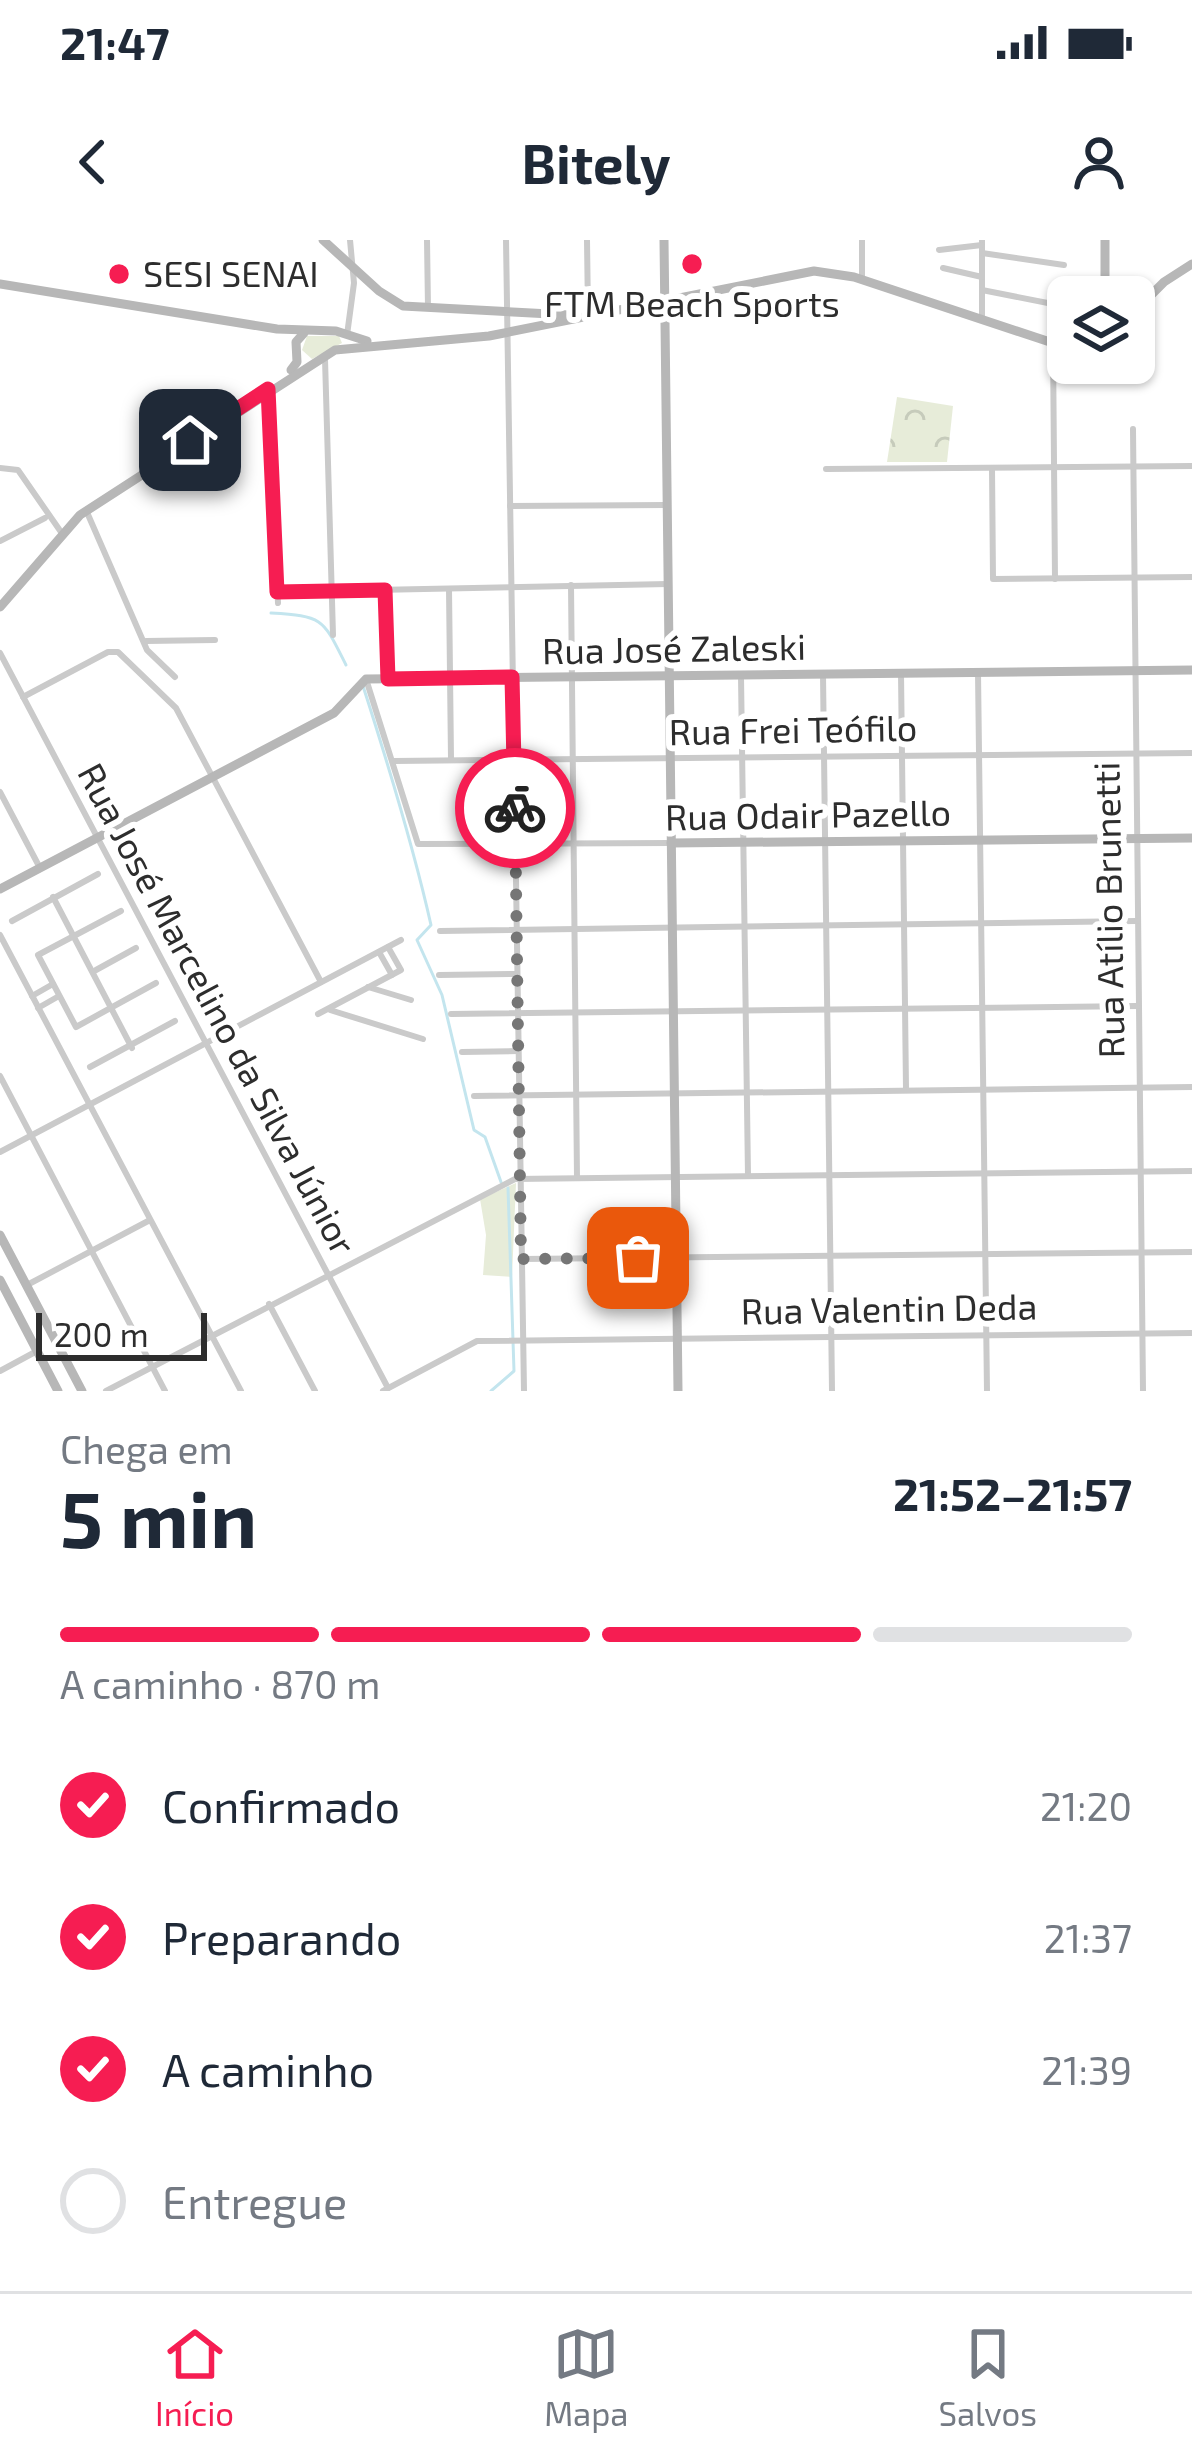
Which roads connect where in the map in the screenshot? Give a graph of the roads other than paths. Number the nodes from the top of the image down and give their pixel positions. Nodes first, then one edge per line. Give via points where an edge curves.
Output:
1 (323, 240) edge
2 (350, 240) edge
3 (427, 240) edge
4 (506, 240) edge
5 (587, 240) edge
6 (664, 240) edge
7 (862, 240) edge
8 (1105, 240) edge
9 (982, 246) edge
10 (939, 250) dead end
11 (1192, 264) edge
12 (350, 265) junction
13 (1064, 265) dead end
14 (943, 268) dead end
15 (1105, 276) edge
16 (982, 277) junction
17 (862, 279) junction
18 (0, 284) edge
19 (982, 290) junction
20 (1155, 291) edge
21 (664, 300) junction
22 (1047, 303) edge
23 (428, 310) junction
24 (507, 313) junction
25 (588, 316) junction
26 (982, 322) junction
27 (277, 329) junction
28 (306, 332) junction
29 (507, 332) junction
30 (343, 338) junction
31 (1047, 343) edge
32 (296, 351) junction
33 (325, 355) junction
34 (309, 365) junction
35 (279, 382) junction
36 (1053, 384) edge
37 (268, 389) junction
38 (1133, 429) dead end
39 (1133, 466) junction
40 (1192, 466) edge
41 (1054, 467) junction
42 (0, 468) edge
43 (992, 468) junction
44 (826, 470) dead end
45 (666, 505) junction
46 (510, 506) junction
47 (86, 510) junction
48 (46, 517) junction
49 (61, 532) junction
50 (0, 541) edge
51 (1192, 577) edge
52 (1135, 578) junction
53 (1055, 579) junction
54 (668, 584) junction
55 (571, 585) junction
56 (511, 586) junction
57 (449, 589) junction
58 (385, 590) junction
59 (332, 591) junction
60 (277, 592) junction
61 (278, 603) dead end
62 (0, 607) edge
63 (333, 634) dead end
64 (215, 640) dead end
65 (146, 641) junction
66 (0, 653) edge
67 (1133, 670) junction
68 (1192, 670) edge
69 (978, 672) junction
70 (901, 673) junction
71 (823, 674) junction
72 (741, 675) junction
73 (175, 676) dead end
74 (669, 676) junction
75 (512, 677) junction
76 (572, 677) junction
77 (450, 678) junction
78 (366, 679) junction
79 (388, 679) junction
80 (23, 697) junction
81 (1192, 753) edge
82 (1134, 754) junction
83 (979, 755) junction
84 (902, 756) junction
85 (824, 757) junction
86 (670, 758) junction
87 (742, 758) junction
88 (573, 759) junction
89 (451, 760) junction
90 (514, 760) junction
91 (394, 761) junction
92 (213, 777) junction
93 (0, 792) edge
94 (98, 838) junction
95 (1135, 838) junction
96 (1192, 838) edge
97 (980, 840) junction
98 (903, 841) junction
99 (744, 842) junction
100 (825, 842) junction
101 (671, 843) junction
102 (574, 844) junction
103 (515, 845) junction
104 (40, 868) junction
105 (98, 874) dead end
106 (0, 889) edge
107 (52, 897) junction
108 (121, 911) dead end
109 (12, 921) dead end
110 (1136, 921) junction
111 (981, 923) junction
112 (904, 924) junction
113 (745, 926) junction
114 (826, 926) junction
115 (672, 927) junction
116 (574, 929) junction
117 (516, 930) junction
118 (440, 931) dead end
119 (74, 932) junction
120 (0, 935) edge
121 (401, 940) dead end
122 (388, 947) junction
123 (136, 948) dead end
124 (379, 952) junction
125 (96, 970) junction
126 (517, 974) junction
127 (392, 975) junction
128 (439, 975) dead end
129 (321, 982) junction
130 (53, 983) junction
131 (156, 983) dead end
132 (368, 987) junction
133 (32, 996) junction
134 (59, 996) junction
135 (411, 1000) dead end
136 (1138, 1006) junction
137 (38, 1008) junction
138 (982, 1008) junction
139 (905, 1009) junction
140 (115, 1010) junction
141 (746, 1010) junction
142 (827, 1010) junction
143 (673, 1011) junction
144 (575, 1012) junction
145 (451, 1013) dead end
146 (518, 1013) junction
147 (175, 1021) dead end
148 (423, 1039) dead end
149 (206, 1043) junction
150 (132, 1048) junction
151 (518, 1051) junction
152 (462, 1052) dead end
153 (90, 1067) dead end
154 (0, 1076) edge
155 (1139, 1087) junction
156 (1192, 1087) edge
157 (983, 1089) junction
158 (906, 1090) junction
159 (828, 1091) junction
160 (747, 1093) junction
161 (674, 1094) junction
162 (576, 1095) junction
163 (474, 1096) dead end
164 (519, 1096) junction
165 (89, 1105) junction
166 (31, 1136) junction
167 (0, 1152) edge
168 (1140, 1171) junction
169 (1192, 1171) edge
170 (984, 1173) junction
171 (829, 1175) junction
172 (748, 1176) junction
173 (676, 1177) junction
174 (577, 1178) junction
175 (520, 1179) junction
176 (150, 1220) junction
177 (0, 1235) edge
178 (92, 1251) junction
179 (1141, 1252) junction
180 (1192, 1252) edge
181 (985, 1254) junction
182 (830, 1256) junction
183 (676, 1257) junction
184 (521, 1259) junction
185 (326, 1274) junction
186 (0, 1280) edge
187 (26, 1286) junction
188 (269, 1304) junction
189 (1142, 1333) junction
190 (1192, 1333) edge
191 (211, 1335) junction
192 (986, 1335) junction
193 (831, 1337) junction
194 (678, 1339) junction
195 (520, 1341) junction
196 (38, 1351) junction
197 (152, 1366) junction
198 (0, 1371) edge
199 (385, 1390) edge
200 (58, 1391) edge
201 (82, 1391) edge
202 (106, 1391) edge
203 (165, 1391) edge
204 (241, 1391) edge
205 (315, 1391) edge
206 (524, 1391) edge
207 (678, 1391) edge
208 (832, 1391) edge
209 (987, 1391) edge
210 (1143, 1391) edge

1 - 12 street
2 - 12 street
3 - 23 street
4 - 24 street
5 - 25 street
6 - 21 street
7 - 17 street
8 - 15 street
9 - 10 street
9 - 13 street
9 - 16 street
11 - 20 street
12 - 23 street via 394,302
12 - 30 street
14 - 16 street
16 - 19 street
17 - 21 street via 803,272
17 - 26 street
18 - 27 street
19 - 22 street
19 - 26 street
21 - 25 street
21 - 45 street
23 - 24 street
24 - 25 street
24 - 29 street
25 - 29 street
26 - 31 street
27 - 28 street
27 - 32 street
28 - 30 street
28 - 32 street
29 - 30 street via 376,344
29 - 46 street
30 - 33 street
32 - 34 street
32 - 35 street via 296,364
33 - 34 street
33 - 59 street
34 - 35 street
35 - 37 street
36 - 41 street
37 - 47 street
37 - 60 street
38 - 39 street, Rua Atílio Brunetti
39 - 40 street
39 - 41 street
39 - 52 street, Rua Atílio Brunetti
41 - 43 street
41 - 53 street
42 - 48 street via 11,466
43 - 44 street
43 - 53 street via 993,580
45 - 46 street
45 - 54 street
46 - 56 street
47 - 49 street
47 - 65 street
48 - 49 street
48 - 50 street
49 - 62 street
51 - 52 street
52 - 53 street
52 - 67 street, Rua Atílio Brunetti
54 - 55 street
54 - 74 street
55 - 56 street
55 - 76 street
56 - 57 street
56 - 75 street
57 - 58 street
57 - 77 street
58 - 59 street
58 - 79 street
59 - 60 street
59 - 63 street
60 - 61 street
64 - 65 street
65 - 73 street
66 - 80 street, Rua José Marcelino da Silva Júnior
67 - 68 street, Rua José Zaleski
67 - 69 street, Rua José Zaleski
67 - 82 street, Rua Atílio Brunetti
69 - 70 street, Rua José Zaleski
69 - 83 street
70 - 71 street, Rua José Zaleski
70 - 84 street
71 - 72 street, Rua José Zaleski
71 - 85 street
72 - 74 street, Rua José Zaleski
72 - 87 street
74 - 76 street, Rua José Zaleski
74 - 86 street
75 - 76 street, Rua José Zaleski
75 - 77 street, Rua José Zaleski
75 - 90 street
76 - 88 street
77 - 79 street, Rua José Zaleski
77 - 89 street
78 - 79 street, Rua José Zaleski
78 - 91 street
78 - 92 street via 338,712
80 - 92 street via 113,650 176,708
80 - 94 street, Rua José Marcelino da Silva Júnior
81 - 82 street, Rua Frei Teófilo
82 - 83 street, Rua Frei Teófilo
82 - 95 street, Rua Atílio Brunetti
83 - 84 street, Rua Frei Teófilo
83 - 97 street
84 - 85 street, Rua Frei Teófilo
84 - 98 street
85 - 87 street, Rua Frei Teófilo
85 - 100 street
86 - 87 street, Rua Frei Teófilo
86 - 88 street, Rua Frei Teófilo
86 - 101 street
87 - 99 street
88 - 90 street, Rua Frei Teófilo
88 - 102 street
89 - 90 street, Rua Frei Teófilo
89 - 91 street, Rua Frei Teófilo
90 - 103 street
91 - 103 street, Rua Odair Pazello via 413,837 425,846
92 - 94 street
92 - 129 street
93 - 104 street
94 - 104 street
94 - 149 street, Rua José Marcelino da Silva Júnior
95 - 96 street, Rua Odair Pazello
95 - 97 street, Rua Odair Pazello
95 - 110 street, Rua Atílio Brunetti
97 - 98 street, Rua Odair Pazello
97 - 111 street
98 - 100 street, Rua Odair Pazello
98 - 112 street
99 - 100 street, Rua Odair Pazello
99 - 101 street, Rua Odair Pazello
99 - 113 street
100 - 114 street
101 - 102 street, Rua Odair Pazello
101 - 115 street
102 - 103 street, Rua Odair Pazello
102 - 116 street
103 - 117 street
104 - 106 street
105 - 107 street
107 - 109 street
107 - 119 street
108 - 119 street
110 - 111 street
110 - 136 street, Rua Atílio Brunetti
111 - 112 street
111 - 138 street
112 - 114 street
112 - 139 street
113 - 114 street
113 - 115 street
113 - 141 street
114 - 142 street
115 - 116 street
115 - 143 street
116 - 117 street
116 - 144 street
117 - 118 street
117 - 126 street
119 - 125 street
119 - 130 street via 38,955
120 - 133 street
121 - 122 street
122 - 124 street
122 - 127 street via 400,970
123 - 125 street
124 - 127 street
124 - 129 street
125 - 140 street
126 - 128 street
126 - 146 street
127 - 132 street
129 - 149 street
130 - 133 street
130 - 134 street
131 - 140 street
132 - 135 street
132 - 148 street via 322,1012
133 - 137 street
134 - 137 street
134 - 140 street via 76,1028
136 - 138 street
136 - 155 street, Rua Atílio Brunetti
137 - 165 street
138 - 139 street
138 - 157 street
139 - 142 street
139 - 158 street
140 - 150 street
141 - 142 street
141 - 143 street
141 - 160 street
142 - 159 street
143 - 144 street
143 - 161 street
144 - 146 street
144 - 162 street
145 - 146 street
146 - 151 street
147 - 150 street
149 - 165 street
149 - 185 street, Rua José Marcelino da Silva Júnior
150 - 153 street
151 - 152 street
151 - 164 street
154 - 166 street
155 - 156 street
155 - 157 street
155 - 168 street, Rua Atílio Brunetti
157 - 158 street
157 - 170 street
158 - 159 street
159 - 160 street
159 - 171 street
160 - 161 street
160 - 172 street
161 - 162 street
161 - 173 street
162 - 164 street
162 - 174 street
163 - 164 street
164 - 175 street
165 - 166 street
165 - 176 street
166 - 167 street
166 - 178 street
168 - 169 street
168 - 170 street
168 - 179 street, Rua Atílio Brunetti
170 - 171 street
170 - 181 street
171 - 172 street
171 - 182 street
172 - 173 street
173 - 174 street
173 - 183 street
174 - 175 street
175 - 184 street
175 - 185 street
176 - 178 street
176 - 191 street
177 - 187 street
178 - 187 street
178 - 197 street
179 - 180 street
179 - 181 street
179 - 189 street, Rua Atílio Brunetti
181 - 182 street
181 - 192 street
182 - 183 street
182 - 193 street
183 - 184 street
183 - 194 street
184 - 195 street
185 - 188 street
185 - 199 street, Rua José Marcelino da Silva Júnior
186 - 196 street
187 - 201 street
188 - 191 street
188 - 205 street
189 - 190 street, Rua Valentin Deda
189 - 192 street, Rua Valentin Deda
189 - 210 street, Rua Atílio Brunetti
191 - 197 street
191 - 204 street
192 - 193 street, Rua Valentin Deda
192 - 209 street
193 - 194 street, Rua Valentin Deda
193 - 208 street
194 - 195 street, Rua Valentin Deda
194 - 207 street
195 - 199 street, Rua Valentin Deda via 477,1341
195 - 206 street
196 - 198 street
196 - 200 street
197 - 202 street
197 - 203 street

